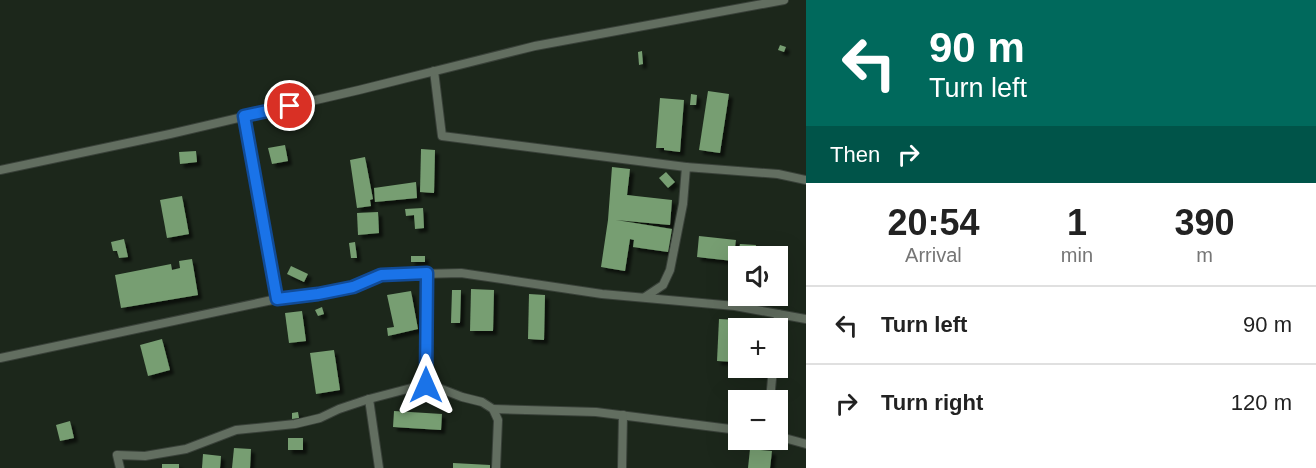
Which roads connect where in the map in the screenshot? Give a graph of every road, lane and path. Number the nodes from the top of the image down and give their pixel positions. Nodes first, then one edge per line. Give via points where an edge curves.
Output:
1 (784, 0) edge
2 (434, 70) junction
3 (244, 116) junction
4 (686, 167) junction
5 (0, 170) edge
6 (806, 180) edge
7 (427, 273) junction
8 (645, 297) junction
9 (277, 299) junction
10 (778, 314) junction
11 (778, 318) edge
12 (806, 319) edge
13 (0, 358) edge
14 (426, 385) junction
15 (369, 399) junction
16 (493, 409) junction
17 (623, 415) junction
18 (728, 429) edge
19 (788, 439) edge
20 (806, 444) edge
21 (120, 468) edge
22 (379, 468) edge
23 (496, 468) edge
24 (622, 468) edge

1 - 2 street via 535,45
2 - 3 street
2 - 4 street via 442,136
3 - 5 street
3 - 9 street
4 - 6 street
4 - 8 street via 670,270 663,285
7 - 8 street via 461,273
7 - 9 street via 381,275 353,287
7 - 14 street
8 - 10 street
9 - 13 street
10 - 11 street
10 - 12 street
14 - 15 street
14 - 16 street
15 - 21 street via 320,418 236,430 186,449 145,456 117,455
15 - 22 street
16 - 17 street
16 - 23 street via 498,420
17 - 18 street
17 - 24 street
19 - 20 street

